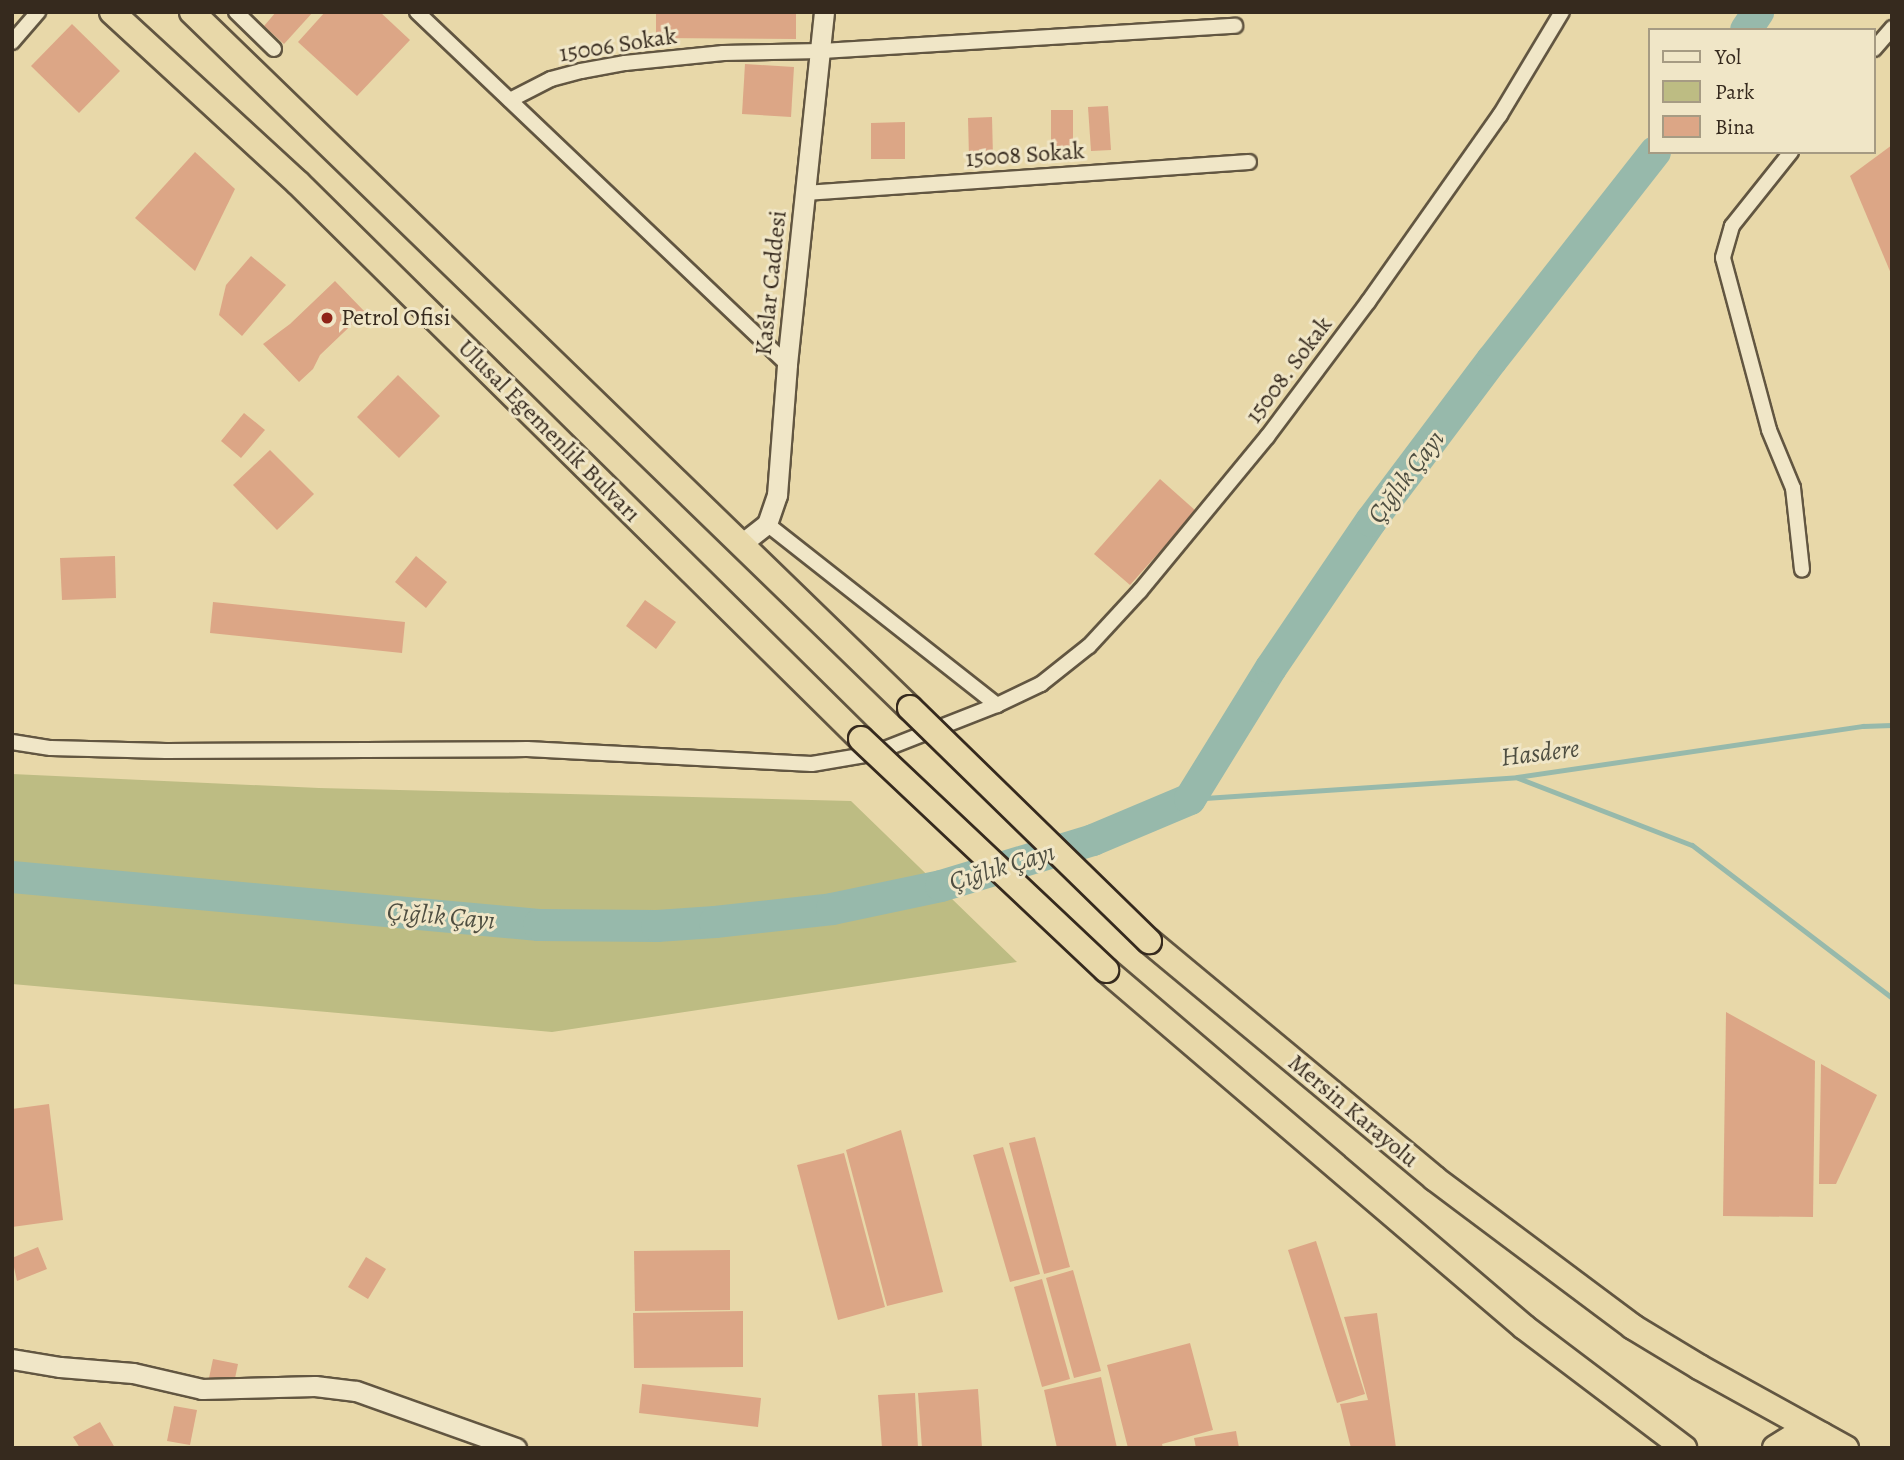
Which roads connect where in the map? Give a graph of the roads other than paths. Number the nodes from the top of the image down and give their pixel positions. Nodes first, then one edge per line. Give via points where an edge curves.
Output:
1 (38, 12) edge
2 (112, 12) edge
3 (192, 12) edge
4 (236, 12) edge
5 (417, 12) edge
6 (824, 12) edge
7 (1562, 12) edge
8 (1235, 26) dead end
9 (1892, 28) edge
10 (12, 42) edge
11 (1876, 47) edge
12 (274, 49) dead end
13 (821, 51) junction
14 (510, 100) junction
15 (1789, 154) edge
16 (1249, 162) dead end
17 (805, 193) junction
18 (787, 363) junction
19 (767, 524) junction
20 (740, 545) junction
21 (1802, 570) dead end
22 (997, 705) junction
23 (910, 708) joint
24 (12, 742) edge
25 (12, 1359) edge
26 (1836, 1442) edge
27 (1677, 1446) edge
28 (516, 1448) edge
29 (1775, 1448) edge

1 - 10 street
2 - 27 highway, Ulusal Egemenlik Bulvarı, bridge via 307,192 861,739 1106,970 1524,1327
3 - 20 highway, Ulusal Egemenlik Bulvarı
4 - 12 street
5 - 14 street
6 - 13 street, Kaslar Caddesi
7 - 22 street, 15008. Sokak via 1500,115 1267,437 1140,592 1088,646 1041,684
8 - 13 street, 15006 Sokak
9 - 11 street
13 - 14 street, 15006 Sokak via 755,51 625,63 551,79
13 - 17 street, Kaslar Caddesi
14 - 18 street
15 - 21 street via 1731,226 1723,258 1769,430 1793,488
16 - 17 street, 15008 Sokak
17 - 18 street, Kaslar Caddesi
18 - 19 street, Kaslar Caddesi via 777,495
19 - 20 street
19 - 22 street
20 - 23 highway, Ulusal Egemenlik Bulvarı
22 - 24 street, 15008. Sokak via 872,754 812,764 541,749 166,751 51,748
23 - 26 highway, Mersin Karayolu, bridge via 1149,941 1434,1178 1633,1327
25 - 28 street via 132,1373 202,1389 356,1391
26 - 29 highway via 1812,1432 1797,1434

